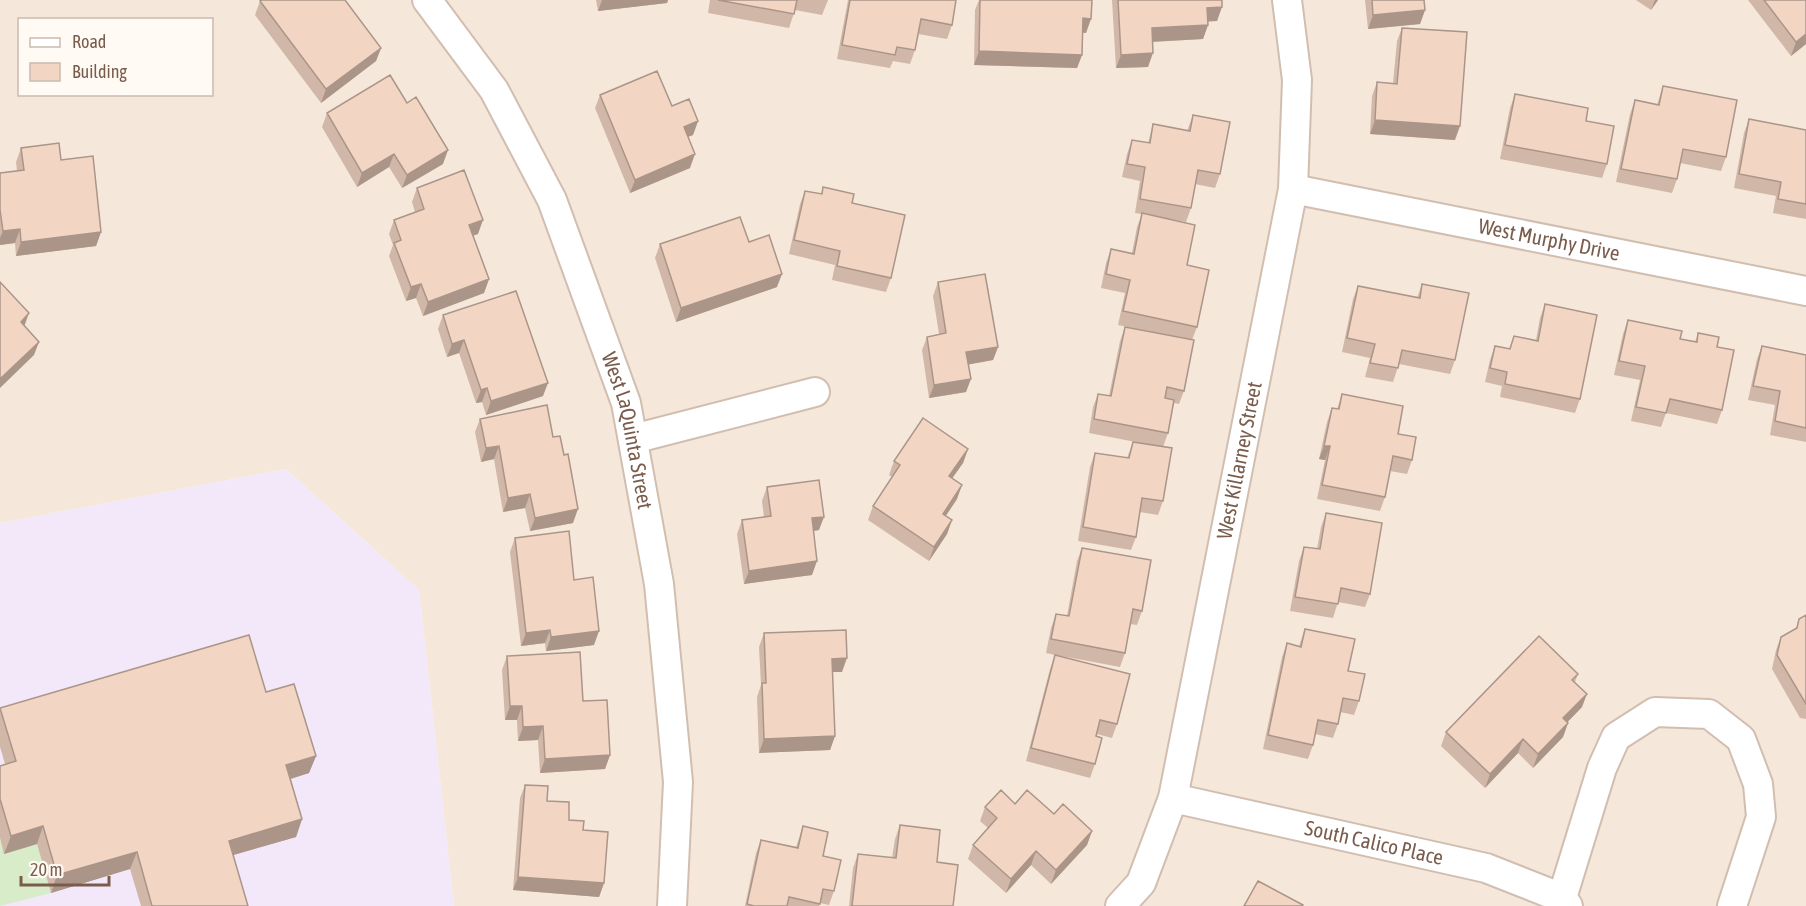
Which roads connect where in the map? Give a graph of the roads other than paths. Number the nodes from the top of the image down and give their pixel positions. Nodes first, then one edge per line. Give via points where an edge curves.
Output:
1 (427, 0) edge
2 (1287, 0) edge
3 (1293, 189) junction
4 (1806, 291) edge
5 (815, 392) dead end
6 (633, 439) junction
7 (1173, 798) junction
8 (1565, 902) edge
9 (672, 906) edge
10 (1120, 906) edge
11 (1732, 906) edge

1 - 6 street, West LaQuinta Street via 494,90 552,200 626,403
2 - 3 street, West Killarney Street via 1297,80
3 - 4 street, West Murphy Drive
3 - 7 street, West Killarney Street
5 - 6 street
6 - 9 street, West LaQuinta Street via 659,584 678,782
7 - 8 street, South Calico Place via 1486,868
7 - 10 street, West Killarney Street via 1141,883
8 - 11 street via 1602,768 1616,737 1655,712 1709,714 1741,739 1758,784 1761,817

